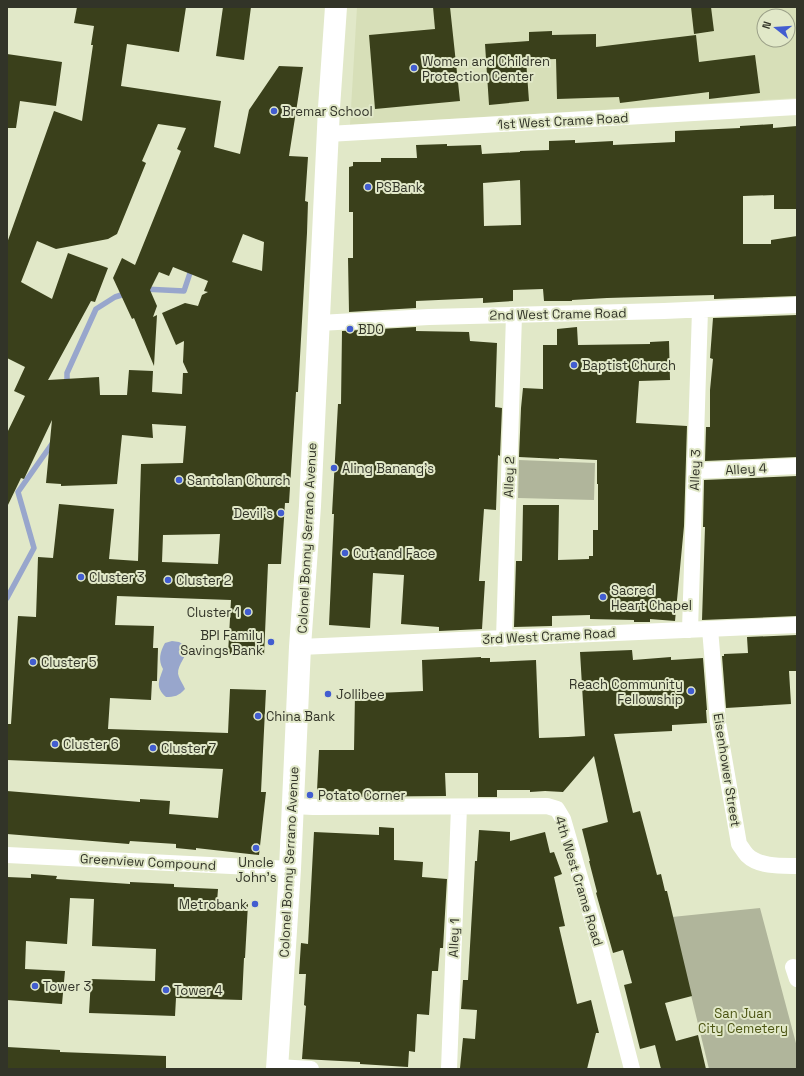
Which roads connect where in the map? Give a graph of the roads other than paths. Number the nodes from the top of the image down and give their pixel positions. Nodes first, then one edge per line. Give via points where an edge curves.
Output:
1 (336, 7) edge
2 (797, 107) edge
3 (328, 134) junction
4 (797, 305) edge
5 (700, 310) junction
6 (514, 315) junction
7 (319, 322) junction
8 (797, 466) edge
9 (695, 471) junction
10 (797, 625) edge
11 (710, 629) junction
12 (690, 630) junction
13 (504, 639) junction
14 (300, 647) junction
15 (293, 806) junction
16 (459, 807) junction
17 (726, 828) dead end
18 (739, 844) junction
19 (7, 855) edge
20 (797, 866) edge
21 (290, 869) junction
22 (277, 1068) edge
23 (311, 1069) edge
24 (449, 1069) edge
25 (632, 1069) edge

1 - 3 main road, Colonel Bonny Serrano Avenue
2 - 3 street, 1st West Crame Road
3 - 7 main road, Colonel Bonny Serrano Avenue
4 - 5 street, 2nd West Crame Road
5 - 6 street, 2nd West Crame Road
5 - 9 street, Alley 3
6 - 7 street, 2nd West Crame Road
6 - 13 street, Alley 2
7 - 14 main road, Colonel Bonny Serrano Avenue
8 - 9 street, Alley 4
9 - 12 street, Alley 3
10 - 11 street, 3rd West Crame Road
11 - 12 street, 3rd West Crame Road
11 - 18 street, Eisenhower Street via 718,723
12 - 13 street, 3rd West Crame Road
13 - 14 street, 3rd West Crame Road
14 - 15 main road, Colonel Bonny Serrano Avenue
15 - 16 street, 4th West Crame Road
15 - 21 main road, Colonel Bonny Serrano Avenue
16 - 24 street, Alley 1
16 - 25 street, 4th West Crame Road via 547,806 560,814 599,944
17 - 18 street
18 - 20 street, Eisenhower Street via 746,855 757,862
19 - 21 street, Greenview Compound
21 - 22 main road, Colonel Bonny Serrano Avenue
22 - 23 street

